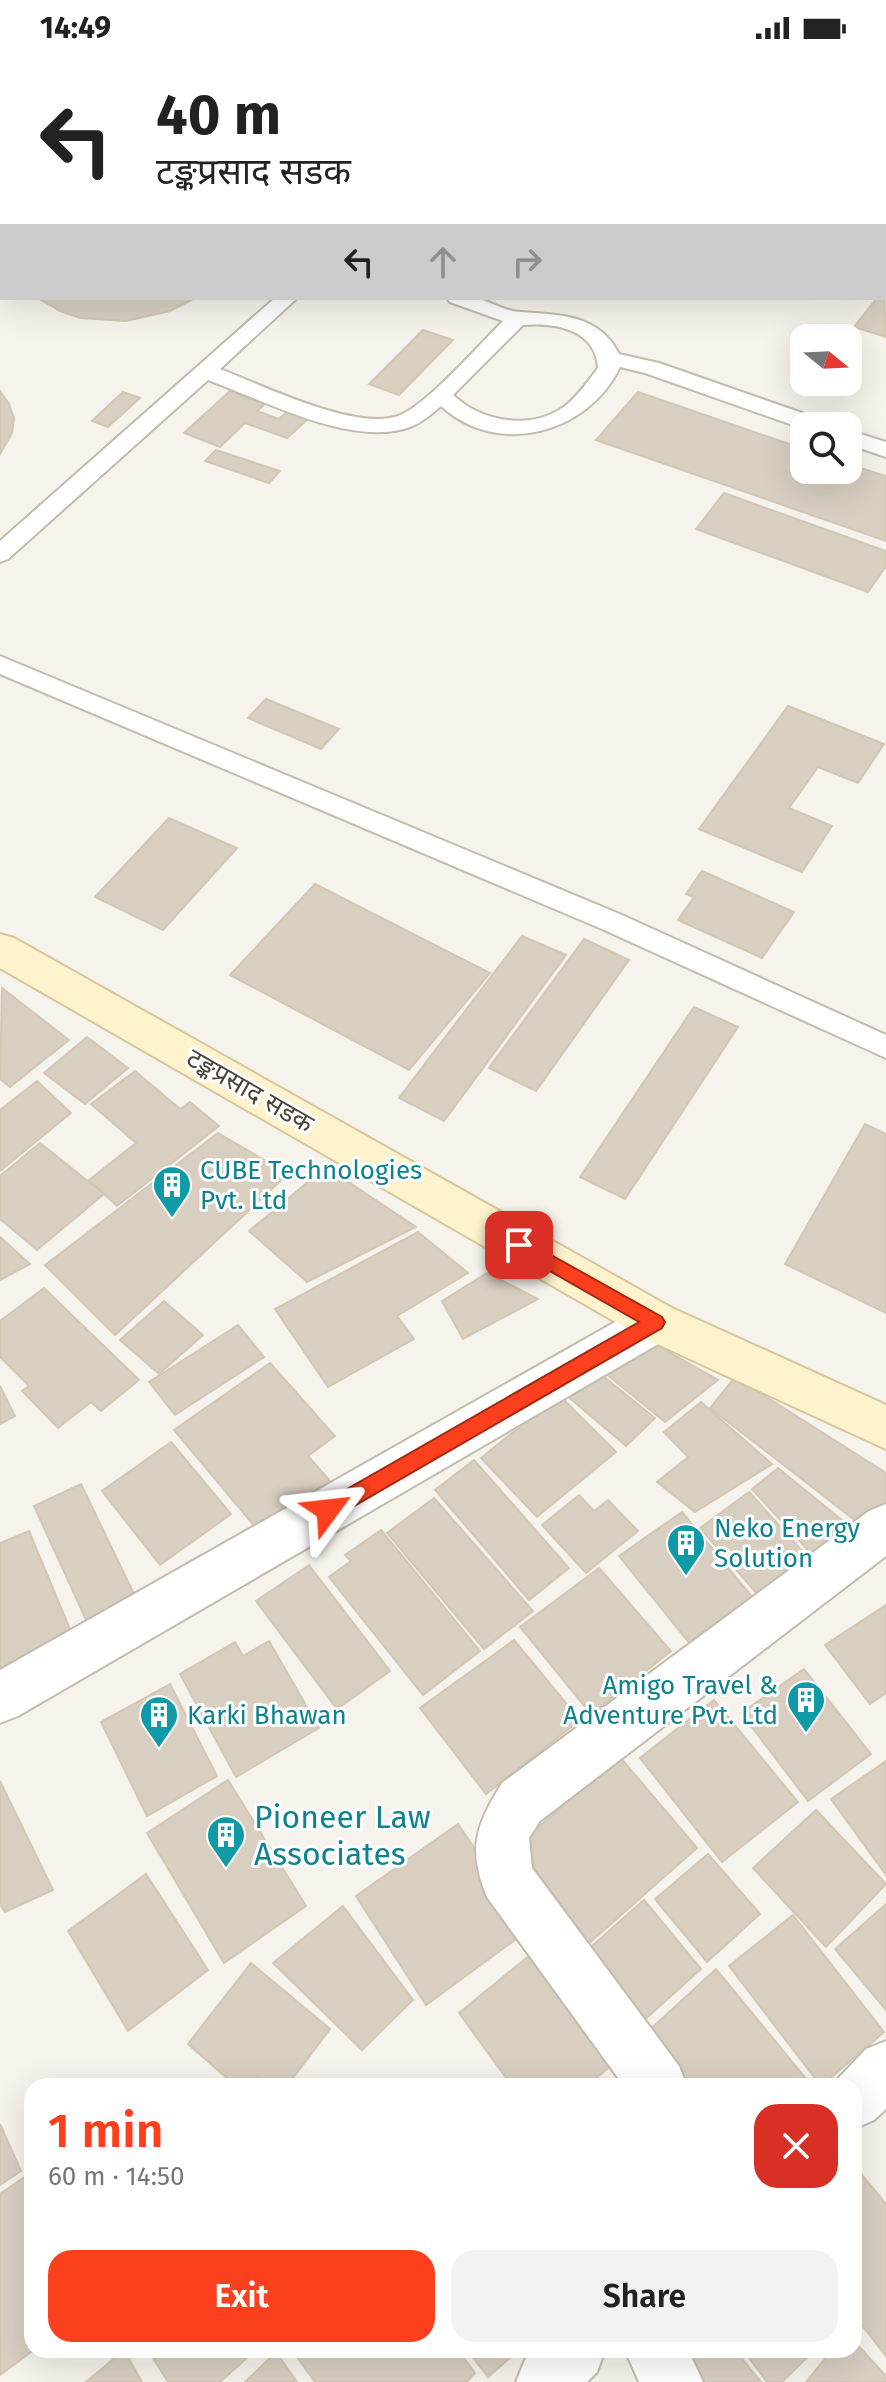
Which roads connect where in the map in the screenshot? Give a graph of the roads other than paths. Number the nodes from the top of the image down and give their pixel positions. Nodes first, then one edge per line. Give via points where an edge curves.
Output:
1 (285, 300) edge
2 (463, 300) edge
3 (517, 319) junction
4 (610, 359) junction
5 (205, 371) junction
6 (440, 394) junction
7 (790, 417) edge
8 (862, 442) edge
9 (886, 450) edge
10 (0, 554) edge
11 (0, 664) edge
12 (0, 949) edge
13 (886, 1047) edge
14 (656, 1322) junction
15 (886, 1428) edge
16 (886, 1527) edge
17 (0, 1698) edge
18 (886, 2069) edge
19 (653, 2078) edge
20 (862, 2092) edge
21 (568, 2358) edge
22 (659, 2358) edge
23 (547, 2382) edge
24 (672, 2382) edge

1 - 5 lane
2 - 3 lane
3 - 4 lane via 580,327 601,341
3 - 6 lane
4 - 6 lane via 609,369 572,410 544,423 491,424 460,413
4 - 7 lane
5 - 6 lane via 346,422 378,426 406,422
5 - 10 lane
8 - 9 lane
11 - 13 lane via 612,922
12 - 14 street, टङ्कप्रसाद सडक
14 - 15 street, टङ्कप्रसाद सडक
14 - 17 street
16 - 19 street via 521,1802 502,1833 506,1878
18 - 20 street
21 - 23 street
22 - 24 street

